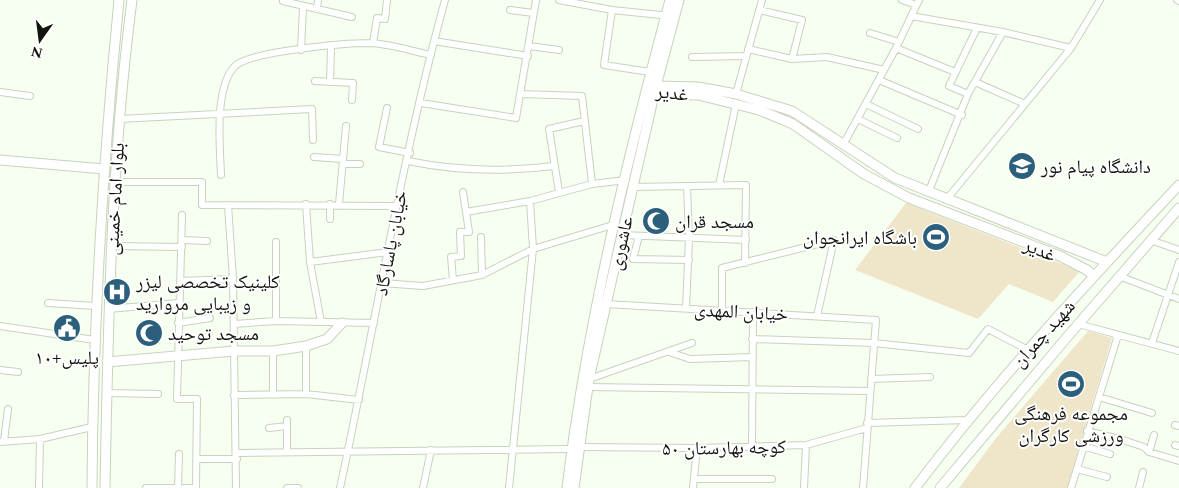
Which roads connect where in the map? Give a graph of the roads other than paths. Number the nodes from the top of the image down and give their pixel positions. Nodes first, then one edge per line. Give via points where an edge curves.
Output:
1 (119, 0) edge
2 (132, 0) edge
3 (318, 0) edge
4 (387, 0) edge
5 (446, 0) edge
6 (536, 0) edge
7 (559, 0) edge
8 (670, 0) edge
9 (678, 0) edge
10 (762, 0) edge
11 (902, 0) edge
12 (1100, 0) edge
13 (283, 1) edge
14 (918, 3) edge
15 (303, 6) junction
16 (317, 9) junction
17 (510, 10) dead end
18 (612, 10) junction
19 (759, 10) junction
20 (534, 13) junction
21 (660, 15) dead end
22 (911, 16) junction
23 (352, 17) dead end
24 (977, 28) junction
25 (1002, 32) junction
26 (870, 33) dead end
27 (434, 41) junction
28 (373, 43) junction
29 (898, 45) junction
30 (529, 46) junction
31 (331, 47) junction
32 (1071, 48) junction
33 (301, 50) junction
34 (560, 50) dead end
35 (747, 52) junction
36 (431, 55) junction
37 (528, 56) junction
38 (692, 57) dead end
39 (792, 59) junction
40 (884, 70) junction
41 (650, 72) junction
42 (955, 72) junction
43 (879, 80) junction
44 (314, 81) dead end
45 (330, 82) junction
46 (975, 82) junction
47 (652, 90) junction
48 (698, 91) junction
49 (0, 92) edge
50 (521, 94) junction
51 (736, 94) junction
52 (968, 94) junction
53 (30, 96) dead end
54 (352, 100) dead end
55 (421, 103) junction
56 (736, 104) junction
57 (866, 104) junction
58 (1025, 104) junction
59 (387, 108) dead end
60 (219, 115) junction
61 (962, 116) junction
62 (119, 119) junction
63 (858, 119) junction
64 (584, 122) junction
65 (346, 126) dead end
66 (918, 128) dead end
67 (897, 138) dead end
68 (313, 140) dead end
69 (843, 145) junction
70 (410, 152) junction
71 (314, 157) dead end
72 (0, 160) edge
73 (343, 161) junction
74 (408, 161) junction
75 (360, 164) dead end
76 (554, 166) junction
77 (104, 169) junction
78 (221, 175) dead end
79 (116, 182) junction
80 (592, 184) junction
81 (629, 184) junction
82 (719, 185) junction
83 (1179, 185) edge
84 (687, 186) junction
85 (463, 192) dead end
86 (560, 192) junction
87 (928, 193) junction
88 (946, 200) junction
89 (530, 201) junction
90 (306, 204) junction
91 (330, 204) junction
92 (339, 204) junction
93 (228, 205) junction
94 (396, 206) junction
95 (1179, 208) edge
96 (466, 212) junction
97 (182, 215) dead end
98 (330, 219) dead end
99 (616, 224) junction
100 (622, 235) junction
101 (639, 236) junction
102 (480, 237) dead end
103 (689, 239) junction
104 (746, 240) junction
105 (1150, 240) junction
106 (207, 241) dead end
107 (276, 242) dead end
108 (182, 244) junction
109 (112, 246) junction
110 (533, 249) junction
111 (1179, 250) edge
112 (388, 252) junction
113 (1082, 254) junction
114 (689, 260) junction
115 (310, 262) junction
116 (1106, 262) junction
117 (1179, 262) edge
118 (745, 263) junction
119 (1076, 264) junction
120 (482, 274) junction
121 (1094, 276) junction
122 (1119, 276) junction
123 (233, 279) junction
124 (453, 280) junction
125 (180, 282) junction
126 (382, 283) junction
127 (1168, 295) junction
128 (1179, 299) edge
129 (48, 303) dead end
130 (179, 303) junction
131 (606, 304) junction
132 (95, 306) junction
133 (686, 308) junction
134 (108, 309) junction
135 (722, 310) junction
136 (753, 312) junction
137 (817, 316) junction
138 (210, 318) dead end
139 (276, 321) junction
140 (321, 322) junction
141 (178, 323) junction
142 (342, 323) junction
143 (374, 323) junction
144 (234, 324) junction
145 (1078, 324) junction
146 (0, 326) edge
147 (1118, 335) junction
148 (95, 340) junction
149 (752, 340) junction
150 (692, 343) dead end
151 (874, 343) junction
152 (1152, 343) junction
153 (306, 346) junction
154 (1028, 350) junction
155 (234, 351) junction
156 (273, 351) junction
157 (1179, 351) edge
158 (669, 352) junction
159 (178, 356) junction
160 (752, 358) junction
161 (107, 362) junction
162 (0, 370) edge
163 (18, 372) dead end
164 (930, 377) dead end
165 (871, 379) junction
166 (589, 383) junction
167 (753, 390) junction
168 (870, 390) junction
169 (106, 393) junction
170 (158, 394) dead end
171 (306, 394) junction
172 (234, 395) junction
173 (273, 395) junction
174 (1099, 397) junction
175 (359, 400) junction
176 (8, 409) dead end
177 (1152, 413) dead end
178 (967, 420) junction
179 (867, 425) junction
180 (92, 426) junction
181 (269, 428) dead end
182 (1087, 431) junction
183 (1154, 435) dead end
184 (40, 440) junction
185 (2, 441) edge
186 (806, 446) junction
187 (1083, 446) junction
188 (752, 447) junction
189 (575, 448) junction
190 (697, 448) junction
191 (513, 449) junction
192 (348, 450) junction
193 (431, 450) junction
194 (287, 452) junction
195 (1149, 452) junction
196 (179, 454) dead end
197 (1110, 454) dead end
198 (237, 456) junction
199 (197, 459) junction
200 (1179, 461) edge
201 (1077, 469) junction
202 (1143, 472) dead end
203 (1107, 477) dead end
204 (694, 479) junction
205 (772, 479) dead end
206 (423, 486) edge
207 (509, 486) edge
208 (39, 488) edge
209 (92, 488) edge
210 (105, 488) edge
211 (146, 488) edge
212 (178, 488) edge
213 (196, 488) edge
214 (236, 488) edge
215 (287, 488) edge
216 (298, 488) edge
217 (340, 488) edge
218 (567, 488) edge
219 (574, 488) edge
220 (693, 488) edge
221 (804, 488) edge
222 (863, 488) edge
223 (916, 488) edge
224 (940, 488) edge
225 (1071, 488) edge
226 (1139, 488) edge

1 - 77 street, بلوار امام خمینی
2 - 62 street, بلوار امام خمینی
3 - 16 street
4 - 28 street via 385,18 377,18
5 - 27 street, خیابان پاسارگاد
6 - 20 street
7 - 18 street
8 - 41 street, عاشوری
9 - 47 street, عاشوری
10 - 19 street
11 - 14 street
12 - 32 street
13 - 15 street
14 - 22 street
15 - 16 street
15 - 33 street
16 - 23 street
17 - 20 street
18 - 21 street
18 - 41 street via 604,65
19 - 35 street
19 - 39 street via 802,20
20 - 30 street
22 - 24 street
22 - 29 street
24 - 25 street
24 - 42 street
25 - 32 street
25 - 46 street
26 - 29 street
27 - 36 street, خیابان پاسارگاد
27 - 37 street
28 - 31 street
28 - 36 street
29 - 40 street
29 - 42 street
30 - 34 street
30 - 37 street
31 - 33 street
31 - 45 street
32 - 58 street
33 - 60 street via 256,56 233,67
35 - 38 street
35 - 39 street
35 - 51 street
36 - 55 street, خیابان پاسارگاد
37 - 50 street
39 - 40 street via 826,57
40 - 43 street
41 - 47 street, عاشوری
42 - 52 street via 949,86
43 - 57 street
43 - 61 street
44 - 45 street
45 - 54 street via 353,82
46 - 52 street
46 - 58 street
47 - 48 street, غدیر
47 - 81 street, عاشوری
48 - 51 street, غدیر
48 - 56 street, غدیر
49 - 53 street
50 - 55 street via 516,118
50 - 64 street via 582,96
51 - 69 street, غدیر via 792,111
52 - 61 street
55 - 70 street, خیابان پاسارگاد
56 - 82 street
56 - 119 street, غدیر via 792,124 864,174 909,198
57 - 63 street
57 - 66 street
58 - 88 street
59 - 70 street via 380,147
60 - 62 street
60 - 68 street via 312,109
60 - 78 street
61 - 87 street
62 - 79 street, بلوار امام خمینی
63 - 67 street
63 - 69 street
64 - 76 street via 549,129
64 - 80 street
65 - 73 street
69 - 87 street, غدیر via 894,178
70 - 74 street, خیابان پاسارگاد
71 - 73 street
72 - 77 street
73 - 75 street
73 - 92 street
74 - 76 street via 441,168 491,170
74 - 94 street, خیابان پاسارگاد
76 - 86 street
77 - 132 street, بلوار امام خمینی
79 - 93 street via 202,182 202,205
79 - 109 street, بلوار امام خمینی
80 - 81 street
80 - 86 street
81 - 84 street
81 - 99 street, عاشوری
81 - 100 street, عاشوری
82 - 84 street
82 - 104 street via 746,184
83 - 116 street, شهید چمران
84 - 103 street
85 - 96 street
86 - 89 street
87 - 88 street, غدیر
88 - 113 street, غدیر
89 - 96 street
89 - 110 street
90 - 91 street
90 - 93 street
90 - 115 street
91 - 92 street
91 - 98 street
92 - 94 street
93 - 123 street
94 - 112 street, خیابان پاسارگاد
95 - 105 street, شهید چمران
96 - 124 street via 469,232 460,232 461,256 451,257
97 - 108 street
99 - 110 street
99 - 189 street, عاشوری via 586,362
100 - 101 street
100 - 131 street, عاشوری
101 - 103 street
101 - 114 street via 633,259
102 - 120 street
103 - 104 street
103 - 114 street
104 - 118 street
105 - 111 street
105 - 122 street, شهید چمران
106 - 108 street
107 - 139 street
108 - 109 street
108 - 125 street
109 - 134 street, بلوار امام خمینی
110 - 120 street
110 - 191 street
112 - 115 street
112 - 126 street, خیابان پاسارگاد
113 - 116 street, غدیر
113 - 119 street via 1081,261
114 - 133 street
115 - 140 street
116 - 121 street, شهید چمران
117 - 127 street
118 - 135 street via 722,268
118 - 137 street via 834,240
119 - 121 street, غدیر
120 - 124 street
121 - 154 street, شهید چمران
122 - 127 street
122 - 145 street, شهید چمران
123 - 125 street
123 - 144 street
124 - 126 street via 423,286
125 - 130 street
126 - 143 street, خیابان پاسارگاد
127 - 128 street
127 - 152 street
129 - 132 street
130 - 134 street
130 - 141 street
131 - 133 street, خیابان المهدی
131 - 166 street, عاشوری
132 - 148 street, بلوار امام خمینی
133 - 135 street, خیابان المهدی
134 - 161 street, بلوار امام خمینی
135 - 136 street, خیابان المهدی
136 - 137 street, خیابان المهدی
136 - 149 street
137 - 151 street, خیابان المهدی via 876,320
138 - 141 street
139 - 140 street
139 - 144 street
140 - 142 street
141 - 159 street
142 - 143 street
142 - 153 street via 327,339
143 - 175 street, خیابان پاسارگاد
144 - 155 street
145 - 147 street
145 - 224 street, شهید چمران
146 - 148 street
147 - 152 street
147 - 174 street
148 - 180 street, بلوار امام خمینی
149 - 151 street
149 - 160 street
150 - 158 street
151 - 154 street via 969,353 988,329
151 - 165 street
152 - 157 street
153 - 156 street
153 - 171 street
154 - 178 street, شهید چمران
155 - 156 street
155 - 159 street
155 - 172 street
156 - 173 street
158 - 160 street via 690,359
158 - 166 street
159 - 161 street
159 - 199 street via 177,399 197,400
160 - 167 street
161 - 169 street, بلوار امام خمینی
162 - 163 street
164 - 165 street
165 - 168 street
166 - 167 street
166 - 189 street, عاشوری
167 - 168 street
167 - 188 street
168 - 179 street
169 - 170 street
169 - 210 street, بلوار امام خمینی
171 - 173 street
171 - 175 street
172 - 173 street
172 - 198 street
174 - 177 street
174 - 182 street
175 - 192 street, خیابان پاسارگاد
176 - 185 street
178 - 179 street, کوچه بهارستان ۵۰
178 - 223 street, شهید چمران
179 - 186 street, کوچه بهارستان ۵۰
179 - 222 street
180 - 184 street
180 - 209 street, بلوار امام خمینی
181 - 194 street via 287,423
182 - 187 street
182 - 195 street via 1144,447
183 - 195 street
184 - 185 street
184 - 208 street
186 - 188 street, کوچه بهارستان ۵۰
186 - 221 street
187 - 197 street
187 - 201 street
188 - 190 street, کوچه بهارستان ۵۰
189 - 190 street, کوچه بهارستان ۵۰
189 - 191 street, کوچه بهارستان ۵۰
189 - 218 street, عاشوری
189 - 219 street, عاشوری
190 - 204 street
191 - 193 street, کوچه بهارستان ۵۰
191 - 207 street
192 - 193 street, کوچه بهارستان ۵۰
192 - 194 street, کوچه بهارستان ۵۰
192 - 217 street, خیابان پاسارگاد
193 - 206 street
194 - 198 street, کوچه بهارستان ۵۰
195 - 200 street
196 - 212 street
198 - 199 street, کوچه بهارستان ۵۰
198 - 214 street
199 - 213 street
201 - 203 street
201 - 225 street
202 - 226 street
204 - 205 street
204 - 220 street
211 - 212 street
212 - 213 street
215 - 216 street

